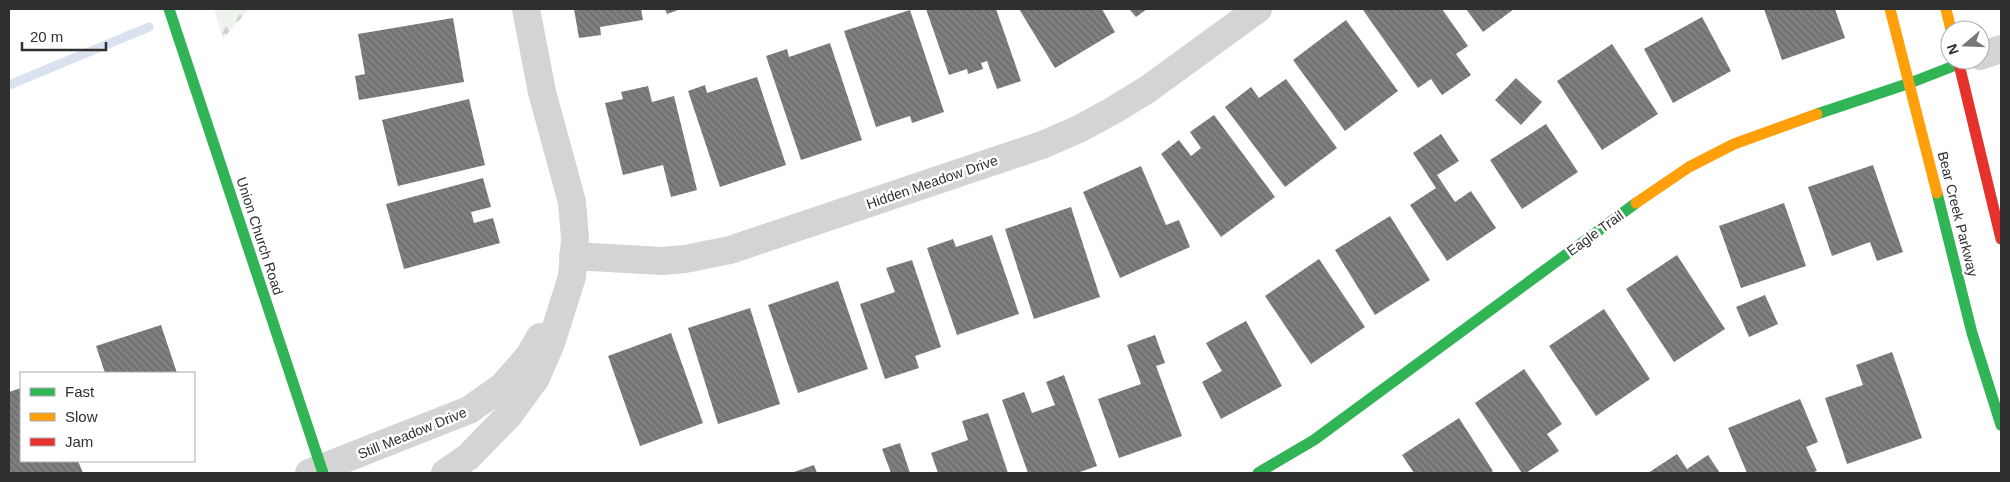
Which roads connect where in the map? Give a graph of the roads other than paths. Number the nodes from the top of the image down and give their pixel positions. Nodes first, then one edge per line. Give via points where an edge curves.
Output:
1 (169, 9) edge
2 (526, 9) edge
3 (1258, 9) edge
4 (1890, 9) edge
5 (1942, 70) edge
6 (1968, 70) edge
7 (1910, 83) junction
8 (2001, 238) edge
9 (573, 256) junction
10 (568, 293) junction
11 (2001, 425) edge
12 (318, 472) edge
13 (445, 473) edge
14 (1258, 473) edge

1 - 12 street, Union Church Road
2 - 9 street, Still Meadow Drive via 542,92 572,202
3 - 9 street, Hidden Meadow Drive via 1139,94 1079,129 1042,145 730,250 662,261
4 - 7 street, Bear Creek Parkway
5 - 7 street, Eagle Trail
6 - 8 street
7 - 11 street, Bear Creek Parkway via 1972,333
7 - 14 street, Eagle Trail via 1762,133 1689,167 1314,440
9 - 10 street, Still Meadow Drive
10 - 12 street, Still Meadow Drive via 529,356 503,386 486,399 450,419
10 - 13 street, Still Meadow Drive via 536,378 509,415 468,457

